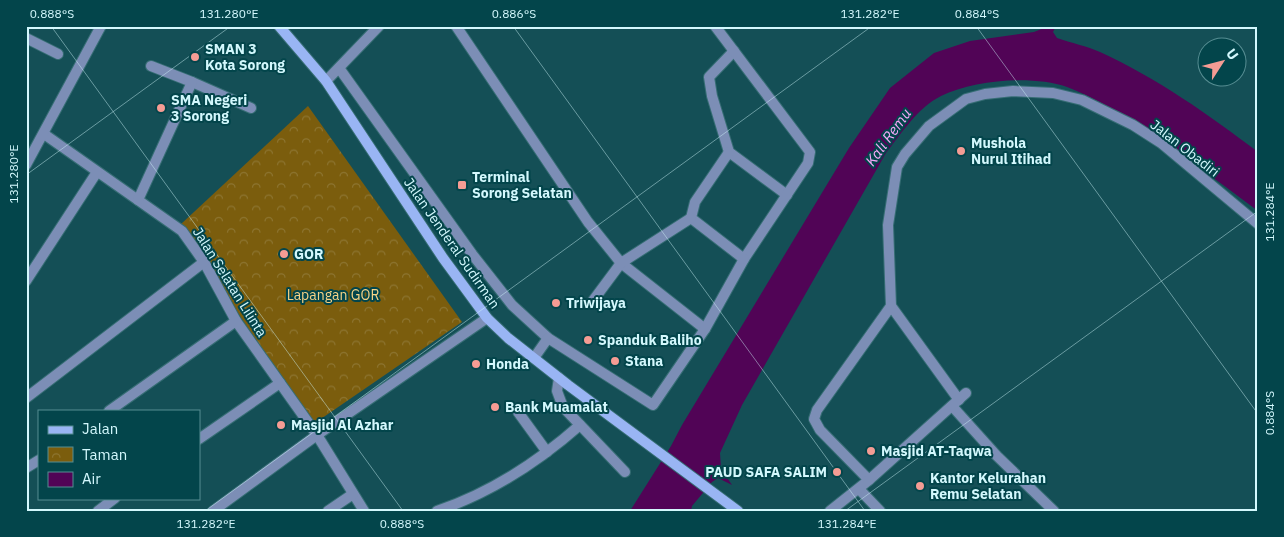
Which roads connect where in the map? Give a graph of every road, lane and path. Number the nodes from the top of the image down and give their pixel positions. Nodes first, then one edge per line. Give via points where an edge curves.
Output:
1 (101, 26) edge
2 (279, 26) edge
3 (379, 26) edge
4 (456, 26) edge
5 (715, 26) edge
6 (26, 38) edge
7 (734, 51) junction
8 (58, 54) dead end
9 (151, 66) dead end
10 (339, 68) junction
11 (326, 81) junction
12 (192, 82) junction
13 (251, 108) dead end
14 (44, 134) junction
15 (729, 152) junction
16 (26, 166) edge
17 (97, 172) junction
18 (787, 195) junction
19 (138, 200) junction
20 (690, 218) junction
21 (1258, 224) edge
22 (744, 258) junction
23 (204, 262) junction
24 (622, 263) junction
25 (26, 281) edge
26 (592, 302) dead end
27 (890, 306) junction
28 (487, 318) junction
29 (236, 321) junction
30 (705, 329) junction
31 (548, 338) junction
32 (534, 358) junction
33 (559, 378) junction
34 (280, 382) junction
35 (26, 398) edge
36 (959, 400) junction
37 (109, 410) edge
38 (518, 412) dead end
39 (580, 425) junction
40 (317, 435) junction
41 (200, 438) edge
42 (547, 452) junction
43 (38, 461) edge
44 (26, 468) edge
45 (626, 472) dead end
46 (869, 480) junction
47 (858, 489) junction
48 (353, 494) junction
49 (112, 500) edge
50 (98, 511) edge
51 (213, 511) edge
52 (328, 511) edge
53 (364, 511) edge
54 (437, 511) edge
55 (738, 511) edge
56 (830, 511) edge
57 (880, 511) edge
58 (1054, 511) edge

1 - 14 street
2 - 11 main road, Jalan Jenderal Sudirman
3 - 10 street
4 - 24 street via 588,222
5 - 7 street
6 - 8 street
7 - 15 street via 709,77
7 - 18 street via 810,152 808,163
9 - 12 street
10 - 11 street
10 - 31 street via 502,295
11 - 28 main road, Jalan Jenderal Sudirman via 443,258
12 - 13 street
12 - 19 street
14 - 16 street
14 - 17 street, Jalan Selatan Lilinta
15 - 18 street
15 - 20 street via 695,202
17 - 19 street, Jalan Selatan Lilinta
17 - 25 street
18 - 22 street
19 - 23 street, Jalan Selatan Lilinta via 182,231
20 - 22 street
20 - 24 street
21 - 27 street, Jalan Obadiri via 1161,143 1109,112 1082,100 1053,93 1012,91 985,94 966,100 936,121 897,167 888,225
22 - 30 street
23 - 29 street, Jalan Selatan Lilinta
23 - 35 street
24 - 26 street
24 - 30 street
27 - 36 street
27 - 46 street via 817,410 814,419 820,430
28 - 32 main road, Jalan Jenderal Sudirman
28 - 40 street
29 - 34 street, Jalan Selatan Lilinta
29 - 37 street
30 - 31 street via 653,405
31 - 32 street
32 - 33 main road, Jalan Jenderal Sudirman
33 - 39 street via 557,391 560,401
33 - 55 main road, Jalan Jenderal Sudirman
34 - 40 street, Jalan Selatan Lilinta
34 - 41 street
36 - 46 street
36 - 58 street via 997,456
38 - 42 street
39 - 42 street
39 - 45 street
40 - 48 street, Jalan Selatan Lilinta
40 - 51 street
42 - 54 street via 484,491
43 - 44 street
46 - 47 street
47 - 56 street
47 - 57 street
48 - 52 street
48 - 53 street, Jalan Selatan Lilinta
49 - 50 street

